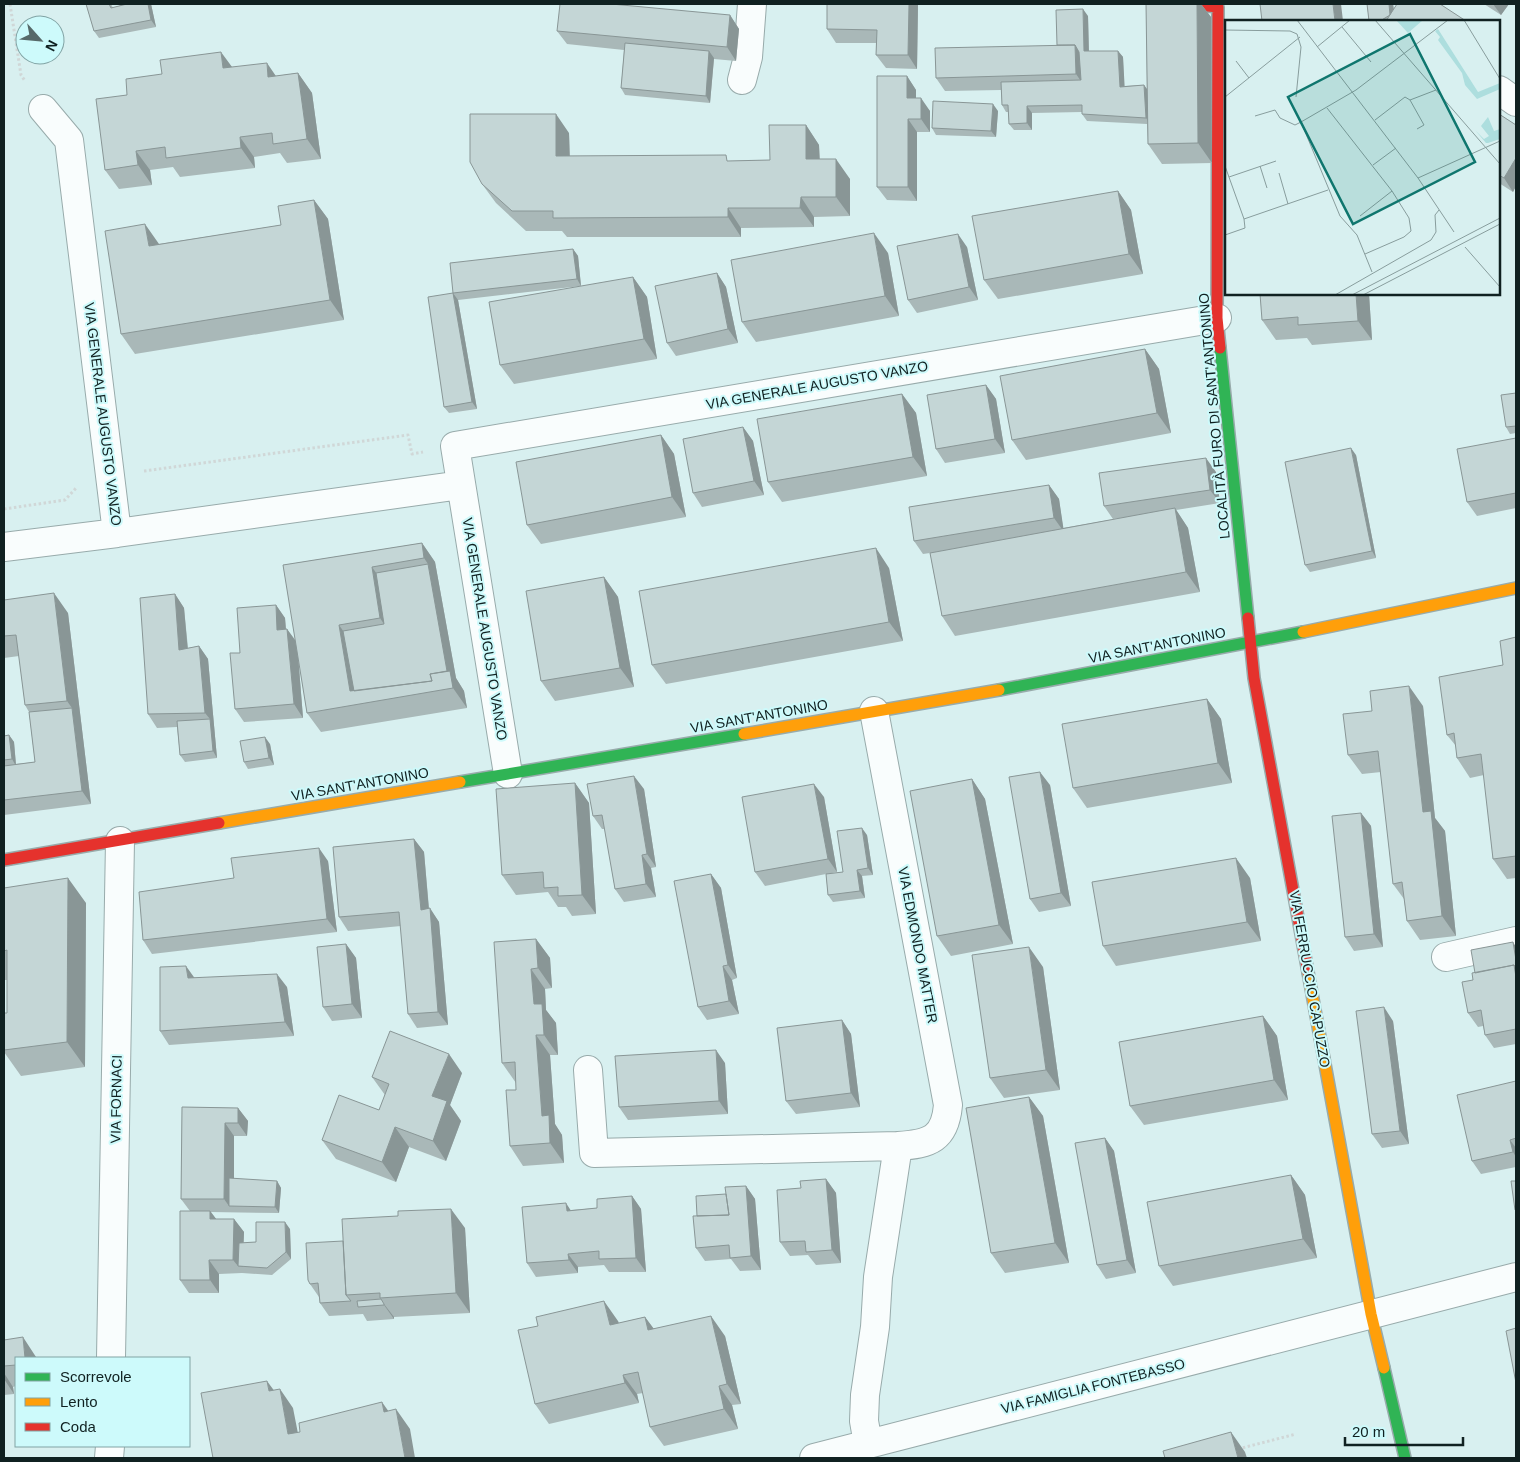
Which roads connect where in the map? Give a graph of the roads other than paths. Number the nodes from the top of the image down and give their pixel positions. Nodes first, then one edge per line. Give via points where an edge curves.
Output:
1 (752, 4) edge
2 (1188, 4) edge
3 (1218, 5) edge
4 (742, 80) dead end
5 (1500, 91) edge
6 (1516, 102) edge
7 (44, 109) road end
8 (1217, 318) junction
9 (461, 485) junction
10 (117, 533) junction
11 (4, 547) edge
12 (1516, 588) edge
13 (1250, 643) junction
14 (874, 712) junction
15 (508, 774) junction
16 (120, 841) junction
17 (4, 860) edge
18 (1516, 941) edge
19 (1446, 957) dead end
20 (588, 1070) dead end
21 (898, 1146) junction
22 (1516, 1277) edge
23 (1371, 1314) junction
24 (111, 1357) edge
25 (868, 1444) junction
26 (814, 1458) edge
27 (1405, 1458) edge

1 - 4 street via 748,57
2 - 3 street, LOCALITÀ FURO DI SANT'ANTONINO
3 - 8 street, LOCALITÀ FURO DI SANT'ANTONINO
5 - 6 street
7 - 10 street, VIA GENERALE AUGUSTO VANZO via 70,140
8 - 9 street, VIA GENERALE AUGUSTO VANZO via 455,446
8 - 13 street, LOCALITÀ FURO DI SANT'ANTONINO
9 - 10 street, VIA GENERALE AUGUSTO VANZO
9 - 15 street, VIA GENERALE AUGUSTO VANZO
10 - 11 street
12 - 13 street, VIA SANT'ANTONINO
13 - 14 street, VIA SANT'ANTONINO
13 - 23 street, VIA FERRUCCIO CAPUZZO
14 - 15 street, VIA SANT'ANTONINO
14 - 21 street, VIA EDMONDO MATTER via 948,1105 947,1119 940,1133 930,1141
15 - 16 street, VIA SANT'ANTONINO
16 - 17 street, VIA SANT'ANTONINO
16 - 24 street, VIA FORNACI
18 - 19 street
20 - 21 street, VIA EDMONDO MATTER via 594,1153
21 - 25 street via 878,1277 865,1395 864,1421
22 - 23 street
23 - 25 street, VIA FAMIGLIA FONTEBASSO
23 - 27 street, VIA FERRUCCIO CAPUZZO
25 - 26 street, VIA FAMIGLIA FONTEBASSO

